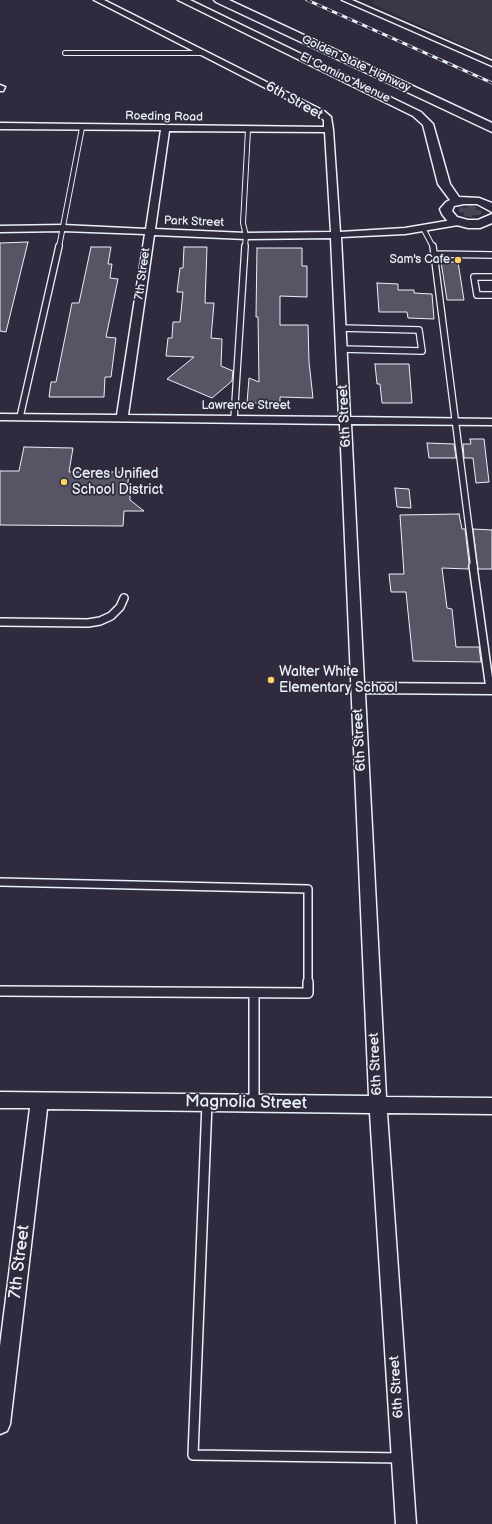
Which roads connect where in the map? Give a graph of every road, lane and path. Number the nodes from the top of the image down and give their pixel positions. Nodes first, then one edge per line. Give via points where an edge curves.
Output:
1 (98, 0) edge
2 (183, 0) edge
3 (220, 0) edge
4 (346, 0) edge
5 (65, 53) dead end
6 (201, 54) junction
7 (492, 64) edge
8 (2, 126) edge
9 (82, 128) junction
10 (492, 128) edge
11 (165, 129) junction
12 (248, 130) junction
13 (329, 130) junction
14 (0, 138) edge
15 (456, 201) junction
16 (491, 207) edge
17 (446, 212) junction
18 (458, 222) junction
19 (490, 224) edge
20 (63, 228) junction
21 (423, 228) junction
22 (0, 229) edge
23 (150, 232) junction
24 (387, 232) junction
25 (336, 235) junction
26 (246, 236) junction
27 (434, 254) junction
28 (492, 255) edge
29 (492, 277) edge
30 (492, 295) edge
31 (340, 328) junction
32 (341, 350) junction
33 (0, 417) edge
34 (20, 417) junction
35 (122, 418) junction
36 (234, 419) junction
37 (345, 420) junction
38 (454, 421) junction
39 (492, 422) edge
40 (124, 598) dead end
41 (0, 622) edge
42 (358, 688) junction
43 (491, 689) edge
44 (0, 882) edge
45 (0, 991) edge
46 (254, 993) junction
47 (0, 1100) edge
48 (40, 1100) junction
49 (207, 1102) junction
50 (254, 1103) junction
51 (378, 1104) junction
52 (492, 1106) edge
53 (0, 1424) edge
54 (402, 1458) junction
55 (406, 1524) edge

1 - 6 street, 6th Street
2 - 15 street, El Camino Avenue via 409,108 428,124 444,184
3 - 10 highway, Golden State Highway
4 - 7 street
5 - 6 lane
6 - 13 street, 6th Street via 321,112 328,119
8 - 9 street, Roeding Road
8 - 14 street
9 - 11 street, Roeding Road
9 - 20 lane
11 - 12 street, Roeding Road
11 - 23 street, 7th Street
12 - 13 street, Roeding Road
12 - 26 lane via 243,223
13 - 25 street, 6th Street
15 - 16 street via 479,201
15 - 17 street via 448,206
17 - 18 street
17 - 24 street, Park Street
18 - 19 street
18 - 21 street, Park Street
20 - 22 street, Park Street
20 - 23 street, Park Street
20 - 34 lane
21 - 24 street, Park Street
21 - 27 lane via 434,248
23 - 26 street, Park Street
23 - 35 street, 7th Street
24 - 25 street, Park Street
25 - 26 street, Park Street
25 - 31 street, 6th Street
26 - 36 lane
27 - 28 lane
27 - 38 lane
29 - 30 lane via 474,277 477,295
31 - 32 street, 6th Street
31 - 32 lane via 420,330 422,351
32 - 37 street, 6th Street
33 - 34 street, Lawrence Street
34 - 35 street, Lawrence Street
35 - 36 street, Lawrence Street
36 - 37 street, Lawrence Street
37 - 38 street, Lawrence Street
37 - 42 street, 6th Street
38 - 39 street, Lawrence Street
38 - 43 lane
40 - 41 lane via 120,607 111,616 88,623
42 - 43 street
42 - 51 street, 6th Street
44 - 46 lane via 308,889 308,993
45 - 46 lane
46 - 50 lane
47 - 48 street, Magnolia Street
48 - 49 street, Magnolia Street
48 - 53 street, 7th Street
49 - 50 street, Magnolia Street
49 - 54 lane via 193,1455
50 - 51 street, Magnolia Street
51 - 52 street, Magnolia Street
51 - 54 street, 6th Street
54 - 55 street, 6th Street

